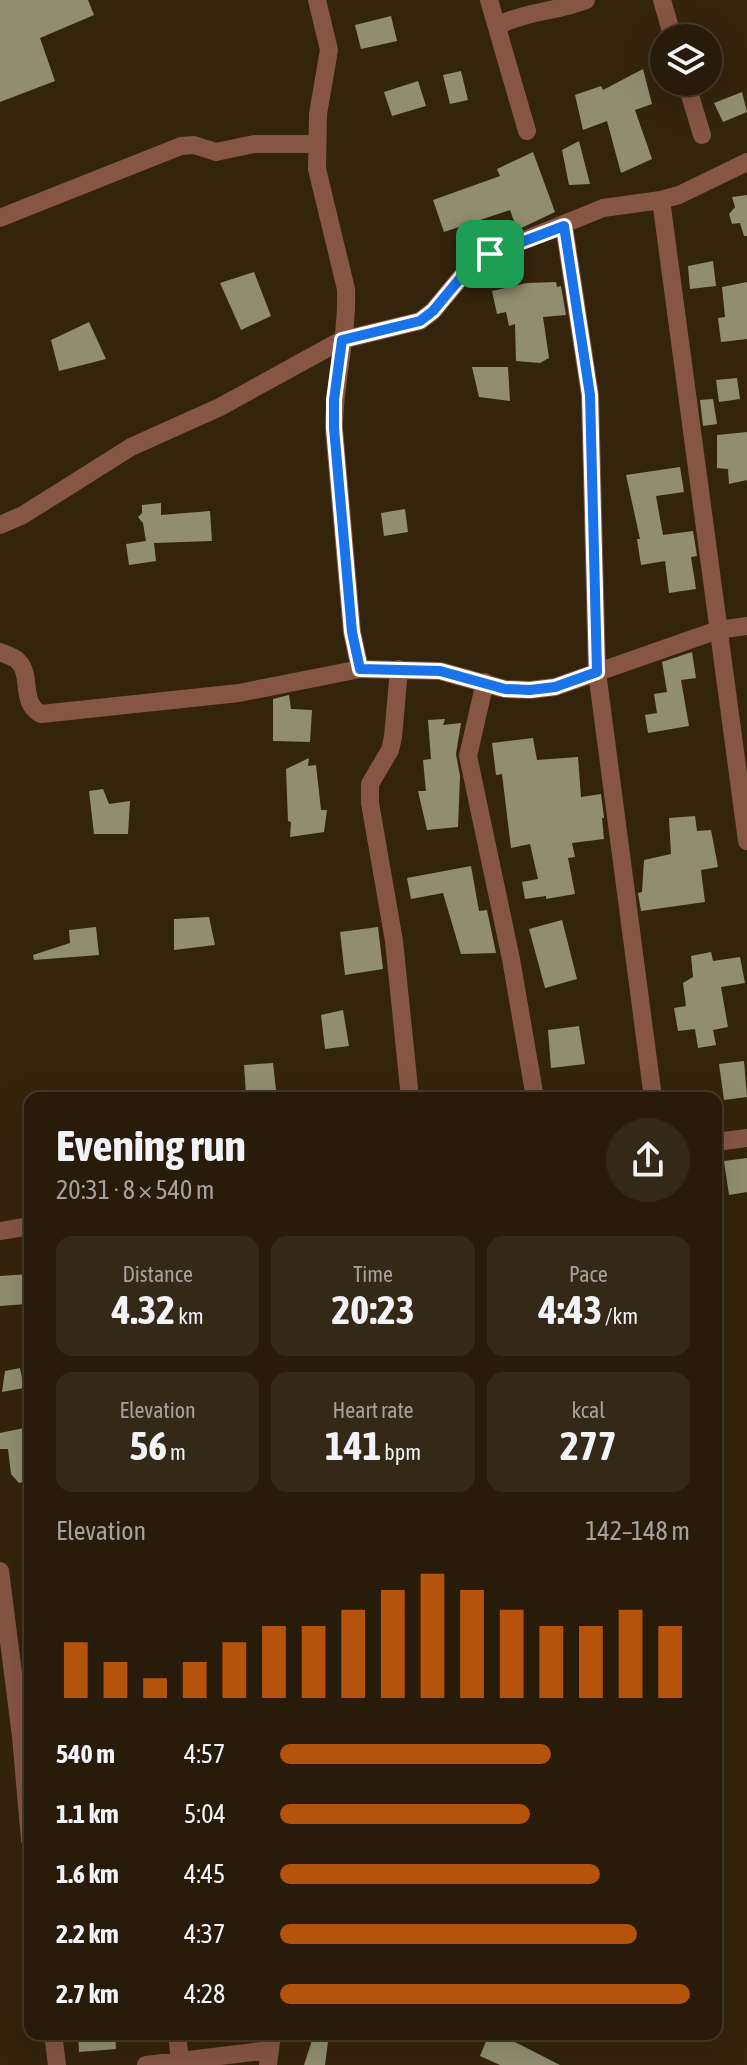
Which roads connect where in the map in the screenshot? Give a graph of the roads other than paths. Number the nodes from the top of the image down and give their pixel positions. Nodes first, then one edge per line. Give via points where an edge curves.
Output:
1 (317, 0) edge
2 (489, 0) edge
3 (586, 0) edge
4 (662, 0) edge
5 (669, 24) edge
6 (497, 26) junction
7 (690, 96) edge
8 (527, 131) dead end
9 (702, 135) dead end
10 (315, 144) junction
11 (747, 162) edge
12 (661, 200) junction
13 (0, 218) edge
14 (564, 226) junction
15 (342, 340) junction
16 (0, 525) edge
17 (747, 626) edge
18 (718, 630) junction
19 (0, 652) edge
20 (360, 669) junction
21 (399, 669) junction
22 (597, 672) junction
23 (485, 682) junction
24 (747, 841) edge
25 (409, 1092) edge
26 (534, 1092) edge
27 (652, 1092) edge
28 (747, 1138) edge
29 (722, 1141) edge
30 (24, 1227) edge
31 (0, 1231) edge
32 (0, 1571) edge
33 (24, 1764) edge
34 (54, 2040) edge
35 (178, 2040) edge
36 (270, 2050) edge
37 (180, 2061) junction
38 (57, 2065) edge
39 (146, 2065) edge

1 - 10 street via 329,50
2 - 6 street
3 - 6 street via 555,11 526,13
4 - 5 street
6 - 8 street
7 - 9 street
10 - 13 street via 254,144 216,152 181,146
10 - 15 street via 328,224 346,289
11 - 12 street
12 - 14 street via 603,208
12 - 18 street
14 - 15 street via 472,264 420,321
14 - 22 street via 590,395
15 - 16 street via 220,407 131,447
15 - 20 street via 334,428
17 - 18 street
18 - 22 street
18 - 24 street
19 - 20 street via 17,660 27,698 41,714 239,693
20 - 21 street
21 - 23 street via 440,671
21 - 25 street via 393,737 370,784 370,803 394,941
22 - 23 street via 530,690
22 - 27 street
23 - 26 street via 468,756
28 - 29 street
30 - 31 street
32 - 33 street
34 - 38 street
35 - 37 street
36 - 37 street
37 - 39 street

